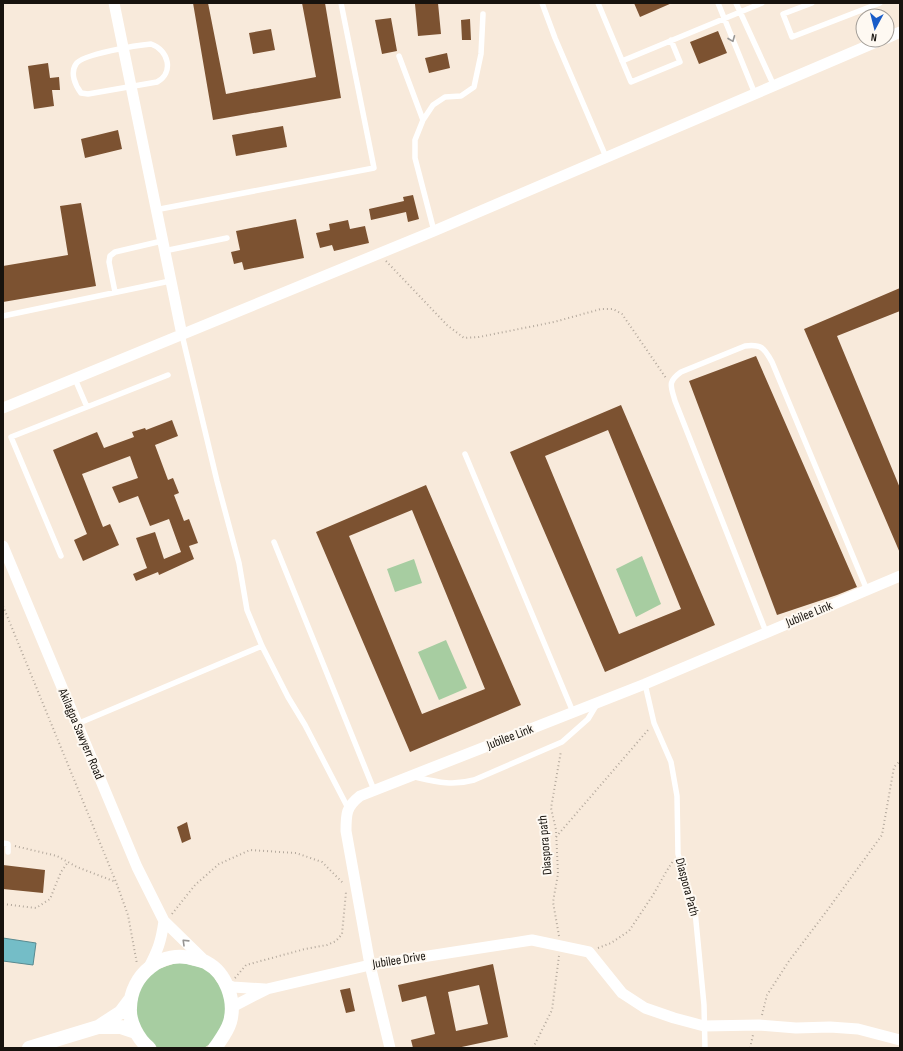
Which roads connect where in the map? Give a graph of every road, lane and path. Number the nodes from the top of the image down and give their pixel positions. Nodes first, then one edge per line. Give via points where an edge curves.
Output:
1 (114, 3) edge
2 (341, 3) edge
3 (542, 3) edge
4 (598, 3) edge
5 (718, 3) edge
6 (736, 3) edge
7 (762, 3) edge
8 (812, 3) edge
9 (880, 3) edge
10 (868, 8) edge
11 (740, 12) junction
12 (855, 13) edge
13 (482, 14) dead end
14 (724, 18) junction
15 (670, 40) junction
16 (123, 48) junction
17 (862, 48) edge
18 (399, 56) dead end
19 (622, 61) junction
20 (130, 86) junction
21 (774, 86) junction
22 (755, 94) junction
23 (423, 120) junction
24 (606, 157) junction
25 (156, 210) junction
26 (434, 231) junction
27 (227, 238) dead end
28 (163, 246) junction
29 (380, 254) junction
30 (170, 281) junction
31 (115, 292) junction
32 (3, 316) edge
33 (182, 335) junction
34 (168, 375) dead end
35 (75, 379) junction
36 (671, 385) junction
37 (87, 407) junction
38 (3, 408) edge
39 (465, 454) dead end
40 (274, 542) dead end
41 (3, 546) edge
42 (60, 556) dead end
43 (900, 576) edge
44 (867, 591) junction
45 (3, 606) edge
46 (766, 632) junction
47 (262, 646) junction
48 (645, 684) junction
49 (599, 701) junction
50 (573, 712) junction
51 (654, 722) junction
52 (77, 724) junction
53 (562, 742) junction
54 (900, 761) edge
55 (412, 776) junction
56 (374, 790) junction
57 (348, 808) junction
58 (556, 838) junction
59 (6, 844) edge
60 (8, 852) dead end
61 (678, 854) junction
62 (68, 862) junction
63 (116, 882) junction
64 (3, 904) edge
65 (164, 921) junction
66 (560, 946) junction
67 (589, 952) junction
68 (207, 963) junction
69 (370, 965) junction
70 (143, 973) junction
71 (227, 985) junction
72 (267, 989) junction
73 (130, 1000) junction
74 (232, 1007) junction
75 (759, 1025) junction
76 (704, 1026) junction
77 (98, 1027) junction
78 (136, 1032) junction
79 (900, 1040) edge
80 (30, 1048) edge
81 (149, 1048) edge
82 (215, 1048) edge
83 (390, 1048) edge
84 (533, 1048) edge
85 (705, 1048) edge

1 - 16 street
2 - 25 lane via 374,168
3 - 24 lane
4 - 19 lane
5 - 14 lane
6 - 11 lane
7 - 11 lane
8 - 12 lane via 783,14 792,37
9 - 10 lane
11 - 14 lane
11 - 21 lane
13 - 23 lane via 481,54 474,87 461,96 445,98 433,105
14 - 15 lane
14 -> 22 lane
15 - 19 lane
15 - 19 lane via 680,62 631,82
16 - 20 street
16 - 20 lane via 151,44 159,46 167,62 163,79
16 - 20 lane via 83,58 76,63 75,82 81,93 88,94
17 - 21 street
18 - 23 lane
20 - 25 street
21 - 22 street
22 - 24 street
23 - 26 lane via 415,140 415,158
24 - 26 street
25 - 28 street
26 - 29 street
27 - 28 lane
28 - 30 street
28 - 31 lane via 115,252 110,256 108,262
29 - 33 street
29 - 36 path via 447,325 464,338 554,322 601,309 622,314
30 - 31 lane
30 - 33 street
31 - 32 lane
33 - 35 street
33 - 47 lane via 239,563 247,610
34 - 37 lane
35 - 37 lane
35 - 38 street
36 - 44 lane via 673,378 681,372 745,346 755,345 764,349 772,362
36 - 46 lane via 675,401
37 - 42 lane via 12,437
39 - 50 lane
40 - 56 lane
41 - 52 street, Akilagpa Sawyerr Road
43 - 44 street, Jubilee Link
44 - 46 street, Jubilee Link
45 - 63 path
46 - 48 street, Jubilee Link
47 - 52 lane
47 - 57 lane
48 - 49 street, Jubilee Link
48 - 51 lane, Diaspora Path
49 - 50 street, Jubilee Link
49 - 53 lane via 588,719
50 - 55 street, Jubilee Link
51 - 58 path
51 - 61 lane, Diaspora Path via 672,762 677,796
52 - 65 street, Akilagpa Sawyerr Road via 137,867
53 - 55 lane via 462,783 440,782
53 - 58 path, Diaspora path via 551,808
54 - 75 path via 894,767 882,835 774,984 767,995
55 - 56 street, Jubilee Link
56 - 57 street, Jubilee Link via 360,796
57 - 69 street via 346,832
58 - 66 path, Diaspora path via 558,874 553,902
59 - 60 lane
59 - 62 path via 58,856
61 - 67 path via 629,931 611,943
61 - 76 lane, Diaspora Path via 695,911
62 - 63 path
62 - 64 path via 50,899 36,908
63 - 70 path via 128,915
68 -> 65 street, Akilagpa Sawyerr Road
65 - 70 street via 158,950
65 - 71 path via 175,912 195,885 219,864 250,850 296,854 322,862 348,887 342,934 336,940 246,965
66 - 67 street
66 - 69 street, Jubilee Drive via 532,940
66 - 84 path, Diaspora path via 552,1010
67 - 76 street via 622,993 645,1008
68 - 70 street via 189,957 174,957 160,961
68 - 71 street via 217,971
69 - 72 street, Jubilee Drive
69 - 83 street
70 - 73 street via 133,988
71 - 72 street, Jubilee Drive
71 - 74 street
72 - 74 street, Jubilee Drive
73 - 77 street via 121,1012
73 - 78 street via 130,1011
74 - 82 street via 225,1034
75 - 76 street
75 - 79 street via 781,1028 830,1027 858,1030
76 - 85 lane, Diaspora Path
77 - 78 street via 121,1027
77 - 80 street
78 - 81 street

